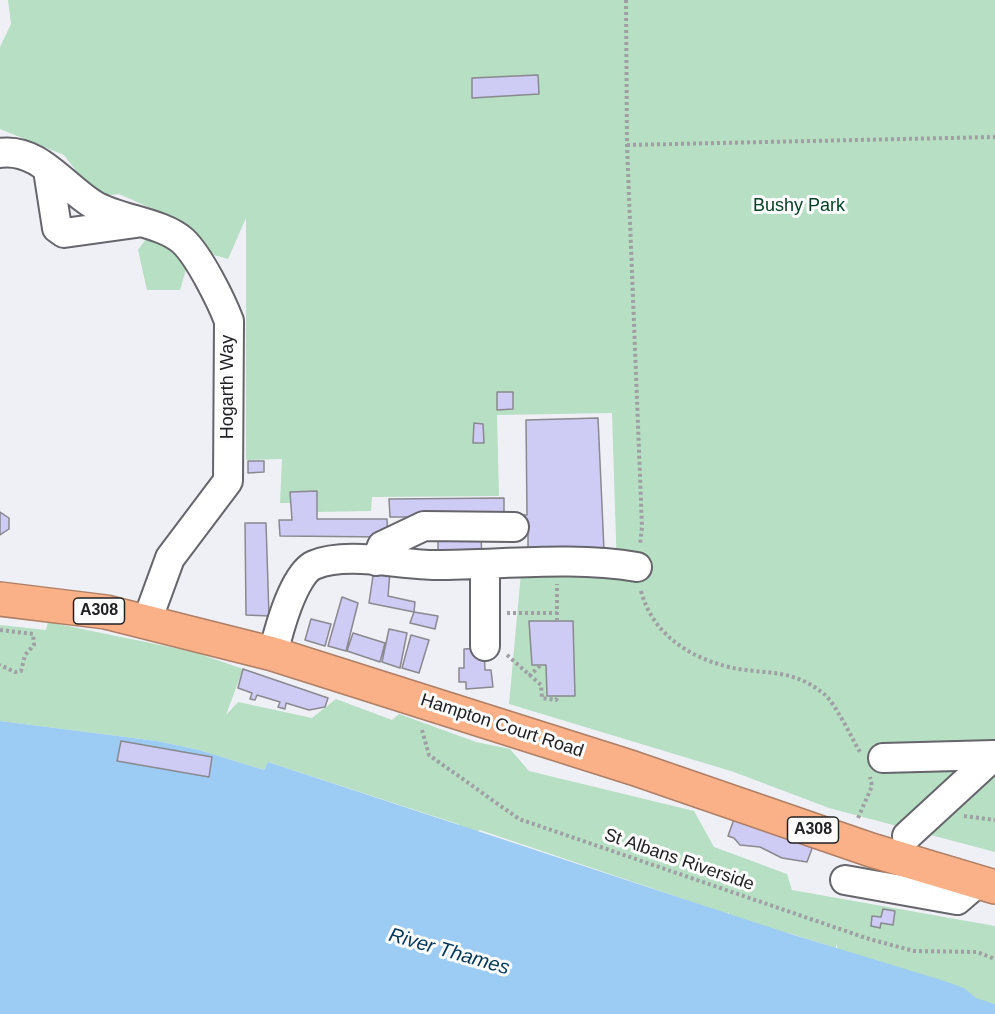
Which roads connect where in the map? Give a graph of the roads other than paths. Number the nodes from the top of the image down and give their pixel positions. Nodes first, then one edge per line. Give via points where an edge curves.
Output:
1 (0, 153) edge
2 (48, 170) junction
3 (138, 222) junction
4 (514, 527) dead end
5 (376, 561) junction
6 (485, 564) junction
7 (637, 567) road end
8 (0, 599) edge
9 (147, 621) junction
10 (485, 646) road end
11 (273, 654) junction
12 (995, 755) edge
13 (874, 758) road end
14 (907, 836) dead end
15 (845, 880) dead end
16 (986, 884) edge

1 - 2 lane, Hogarth Way via 30,156
2 - 3 lane, Hogarth Way via 94,205
2 - 3 lane via 57,228 64,233
3 - 9 lane, Hogarth Way via 170,232 183,242 221,300 229,321 228,481 170,558
4 - 5 lane via 424,526 382,546
5 - 6 lane
5 - 11 lane via 337,559 312,566 297,585 279,627
6 - 7 lane via 605,561
6 - 10 lane
8 - 9 highway, Hampton Court Road / A308
9 - 11 highway, Hampton Court Road / A308
11 - 16 highway, Hampton Court Road / A308
12 - 13 lane
12 - 14 lane
15 - 16 lane via 957,900

